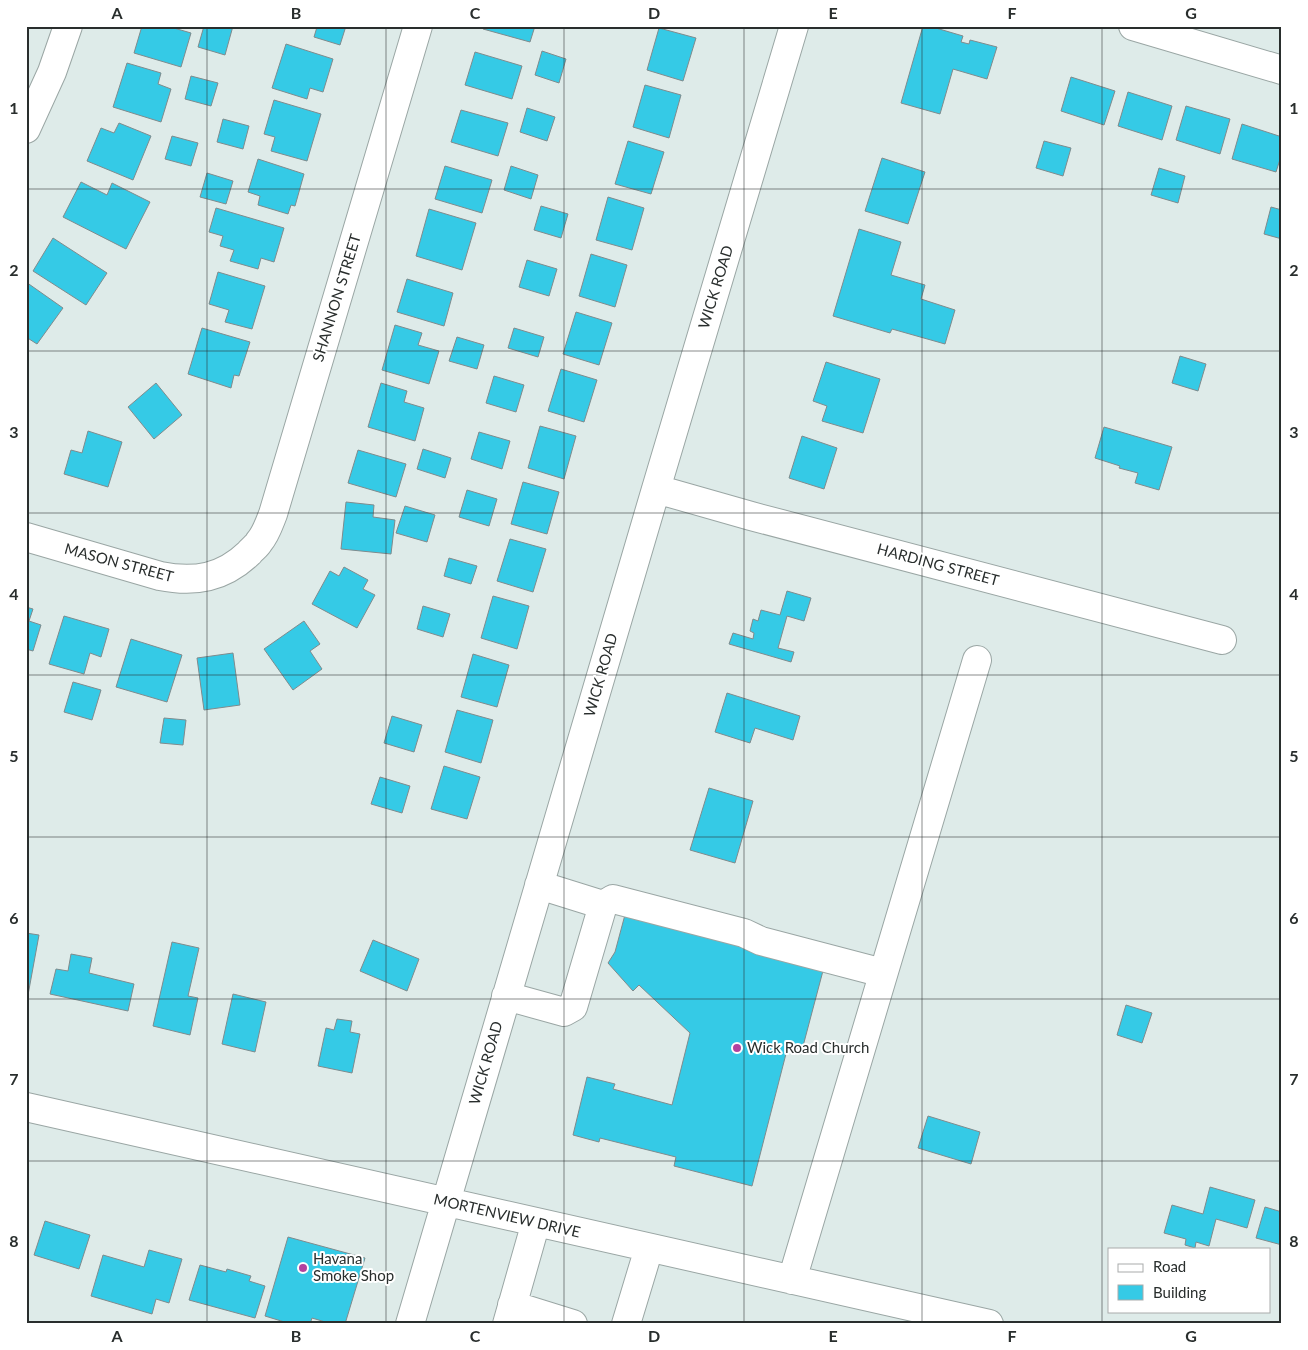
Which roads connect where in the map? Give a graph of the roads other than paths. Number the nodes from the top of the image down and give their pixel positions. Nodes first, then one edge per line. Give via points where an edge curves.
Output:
1 (68, 26) edge
2 (418, 26) edge
3 (794, 26) edge
4 (1133, 26) edge
5 (1282, 70) edge
6 (26, 129) edge
7 (656, 489) junction
8 (26, 537) edge
9 (240, 561) joint
10 (1222, 640) dead end
11 (977, 660) dead end
12 (539, 885) junction
13 (603, 905) junction
14 (883, 973) junction
15 (506, 996) junction
16 (26, 1107) edge
17 (446, 1202) junction
18 (536, 1222) junction
19 (649, 1248) junction
20 (792, 1280) junction
21 (510, 1314) edge
22 (410, 1324) edge
23 (573, 1324) edge
24 (626, 1324) edge
25 (989, 1324) edge

1 - 6 street via 52,72
2 - 9 street, SHANNON STREET via 273,514 259,543
3 - 7 street, WICK ROAD
4 - 5 street
7 - 10 street, HARDING STREET
7 - 12 street, WICK ROAD
8 - 9 street, MASON STREET via 176,579 202,578 222,572
11 - 14 street
12 - 13 street
12 - 15 street, WICK ROAD
13 - 14 street via 613,899
13 - 15 street via 573,1007 564,1012
14 - 20 street
15 - 17 street, WICK ROAD
16 - 17 street, MORTENVIEW DRIVE
17 - 18 street, MORTENVIEW DRIVE
17 - 22 street, WICK ROAD
18 - 19 street, MORTENVIEW DRIVE
18 - 21 street
19 - 20 street, MORTENVIEW DRIVE
19 - 24 street
20 - 25 street, MORTENVIEW DRIVE
21 - 23 street

